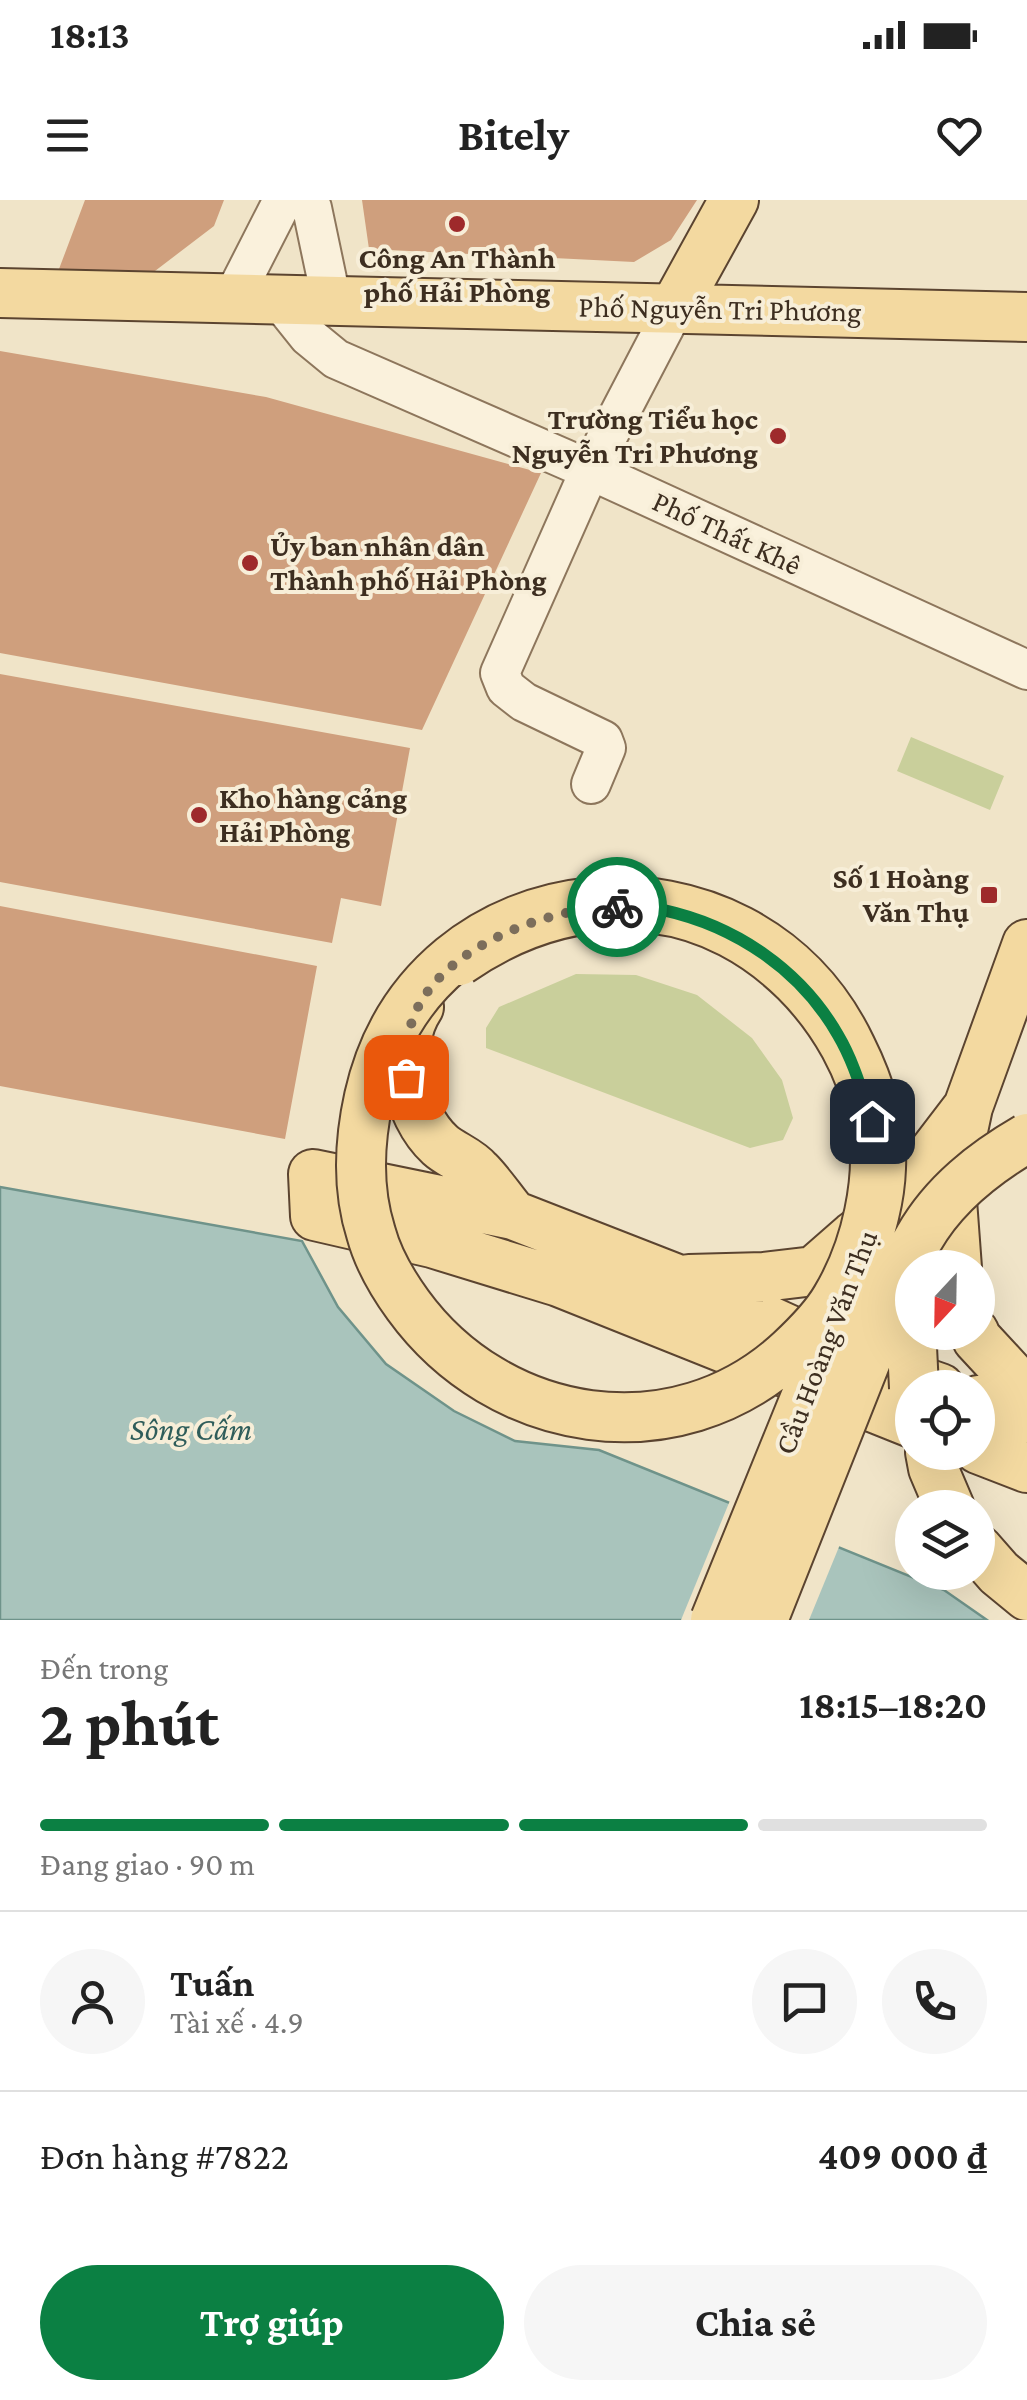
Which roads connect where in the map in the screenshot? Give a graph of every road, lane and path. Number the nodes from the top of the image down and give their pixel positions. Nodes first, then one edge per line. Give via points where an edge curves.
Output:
1 (282, 200) edge
2 (308, 200) edge
3 (734, 200) edge
4 (0, 293) edge
5 (233, 298) junction
6 (280, 301) junction
7 (332, 302) junction
8 (675, 308) junction
9 (1027, 317) edge
10 (590, 470) junction
11 (1027, 670) edge
12 (592, 784) dead end
13 (1027, 944) edge
14 (968, 1106) junction
15 (1027, 1138) edge
16 (1027, 1168) edge
17 (513, 1215) junction
18 (946, 1250) edge
19 (955, 1250) edge
20 (678, 1279) junction
21 (987, 1350) edge
22 (895, 1372) edge
23 (1027, 1392) edge
24 (995, 1406) edge
25 (895, 1416) edge
26 (1027, 1418) edge
27 (995, 1456) edge
28 (1027, 1468) edge
29 (995, 1568) edge
30 (1027, 1596) edge
31 (715, 1620) edge
32 (763, 1620) edge

1 - 5 street
2 - 7 street
3 - 8 main road
4 - 5 main road, Phố Nguyễn Tri Phương
5 - 6 main road, Phố Nguyễn Tri Phương
6 - 7 main road, Phố Nguyễn Tri Phương
6 - 10 street, Phố Thất Khê via 336,359
7 - 8 main road, Phố Nguyễn Tri Phương
8 - 9 main road, Phố Nguyễn Tri Phương
8 - 10 street
10 - 11 street, Phố Thất Khê
10 - 12 street via 500,673 524,702 602,740 606,748
13 - 14 main road
14 - 19 main road via 952,1188
14 - 20 main road via 890,1209 814,1271
15 - 32 main road, Cầu Hoàng Văn Thụ, bridge via 982,1166 919,1237
16 - 18 main road
17 - 20 main road
17 - 25 main road via 314,1174 314,1216 559,1282
17 - 31 main road, Cầu Hoàng Văn Thụ, bridge via 476,1169 439,1144 416,1112 406,1077 414,1014 459,961 512,930 612,906 660,909 704,922 782,967 838,1035 858,1077 872,1121 870,1210 836,1300 772,1369 731,1394 686,1411 589,1415 495,1385 454,1357 392,1282 371,1234 361,1186 371,1089 407,1010 454,956 522,918 612,899 708,914 749,934 818,994 844,1032 878,1119 882,1166 876,1212
20 - 22 main road
21 - 23 main road
24 - 26 main road
27 - 28 main road
29 - 30 main road

